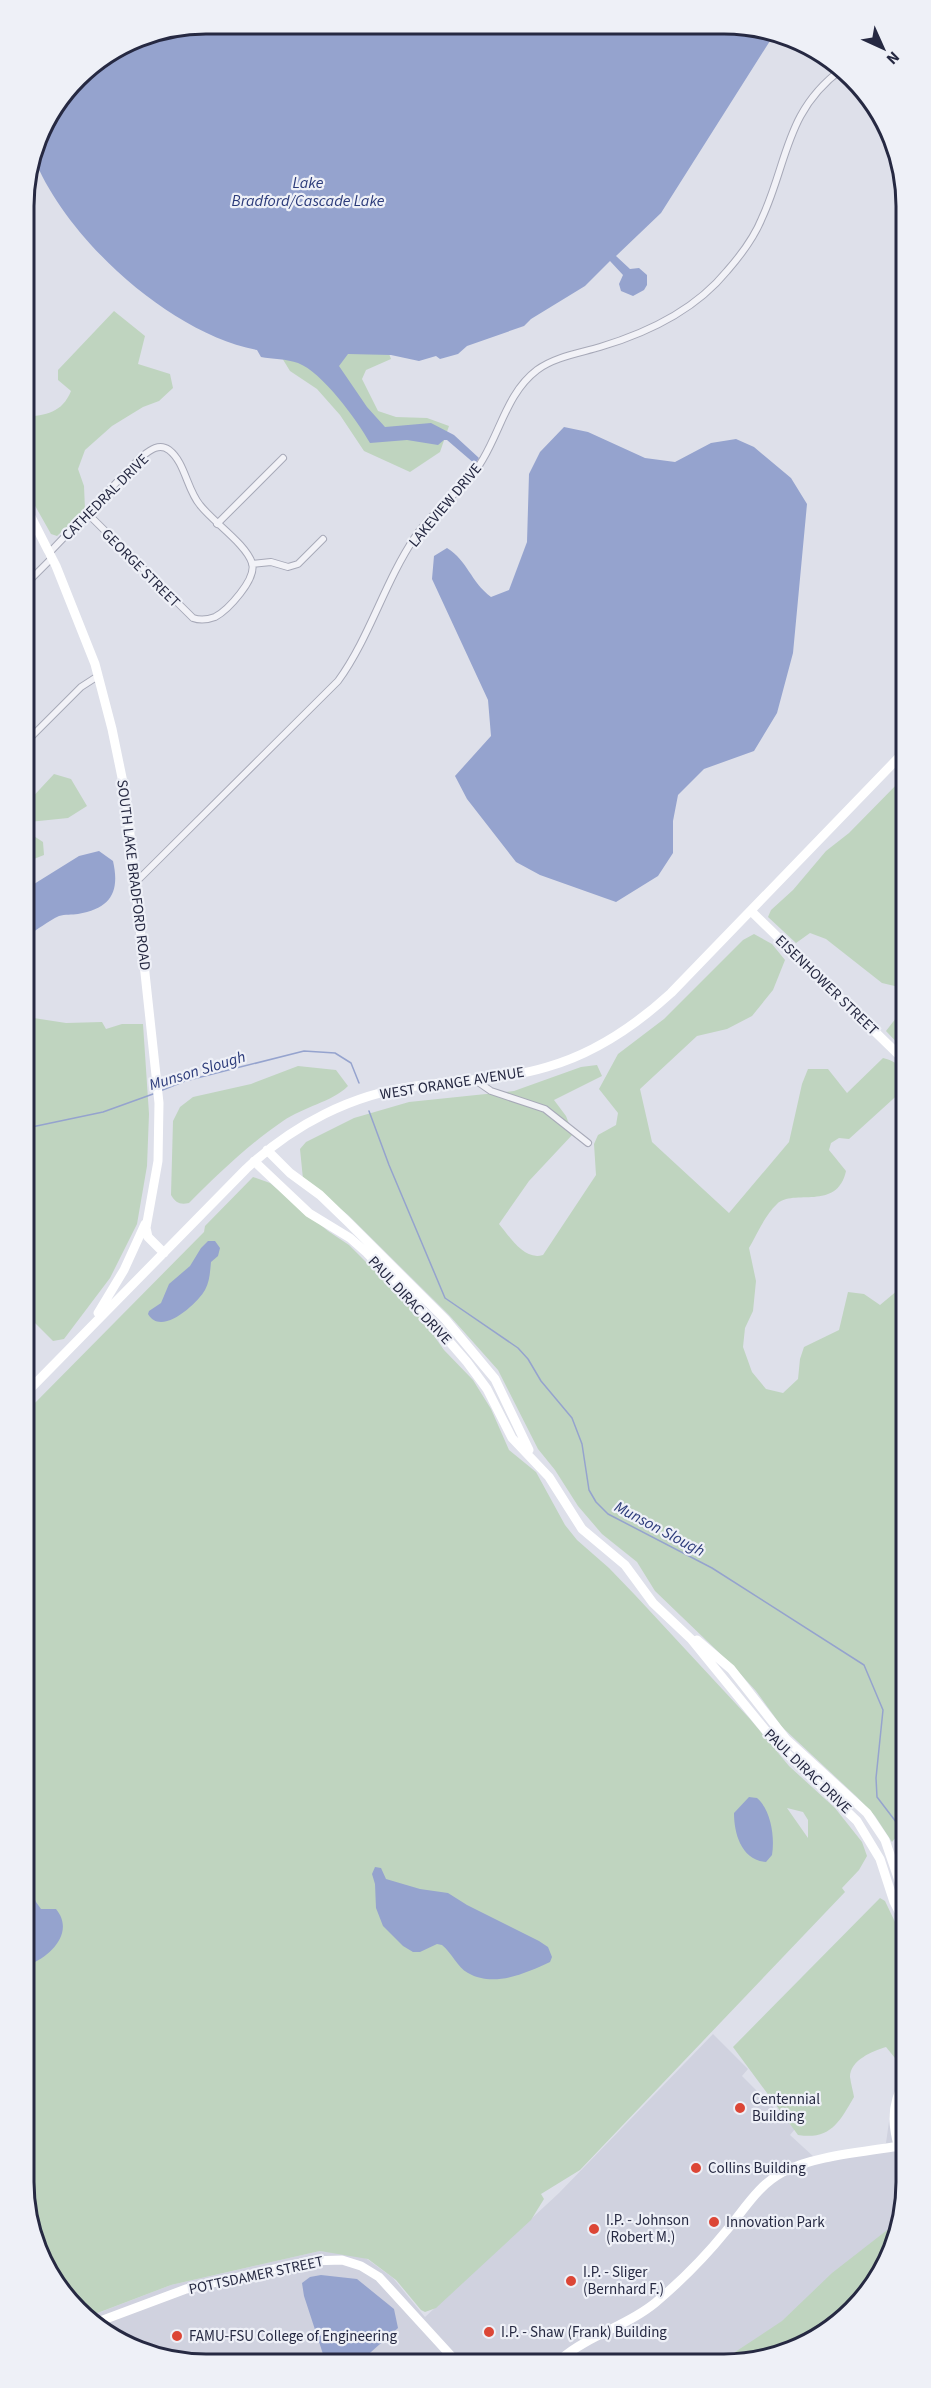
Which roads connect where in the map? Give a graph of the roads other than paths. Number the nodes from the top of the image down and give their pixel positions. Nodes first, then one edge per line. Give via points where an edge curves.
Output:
1 (835, 75) edge
2 (283, 458) dead end
3 (87, 513) junction
4 (35, 524) edge
5 (217, 524) junction
6 (323, 539) dead end
7 (51, 555) junction
8 (252, 563) junction
9 (35, 574) edge
10 (98, 676) junction
11 (35, 733) edge
12 (896, 760) edge
13 (137, 881) junction
14 (751, 910) junction
15 (896, 1052) edge
16 (475, 1080) junction
17 (588, 1143) dead end
18 (267, 1150) junction
19 (254, 1161) junction
20 (147, 1219) junction
21 (164, 1253) junction
22 (80, 1338) junction
23 (34, 1384) edge
24 (538, 1465) junction
25 (685, 1632) junction
26 (896, 1872) edge
27 (896, 1906) edge
28 (896, 2103) edge
29 (896, 2136) edge
30 (896, 2147) edge
31 (104, 2319) edge
32 (450, 2354) edge
33 (568, 2354) edge

1 - 13 street, LAKEVIEW DRIVE via 795,123 763,218 725,274 709,291 673,316 624,339 546,365 524,382 475,472 415,536 338,681
2 - 5 street
3 - 5 street, CATHEDRAL DRIVE via 140,458 163,447 174,455 194,498
3 - 7 street, CATHEDRAL DRIVE
3 - 8 street, GEORGE STREET via 197,620 218,616 251,580
4 - 7 street, SOUTH LAKE BRADFORD ROAD
5 - 8 street
6 - 8 street via 298,564 288,567 271,562
7 - 9 street, CATHEDRAL DRIVE
7 - 10 street, SOUTH LAKE BRADFORD ROAD
10 - 11 street via 81,687
10 - 13 street, SOUTH LAKE BRADFORD ROAD via 126,797
12 - 14 street, WEST ORANGE AVENUE
13 - 20 street, SOUTH LAKE BRADFORD ROAD via 159,1103 158,1161
14 - 15 street, EISENHOWER STREET
14 - 16 street, WEST ORANGE AVENUE via 671,993 620,1033 548,1067
16 - 17 street via 491,1091 544,1109
16 - 18 street, WEST ORANGE AVENUE via 413,1086 364,1098 317,1118
18 - 19 street, WEST ORANGE AVENUE
18 - 24 street, PAUL DIRAC DRIVE via 356,1229 475,1353 500,1389
19 - 21 street, WEST ORANGE AVENUE
19 - 24 street, PAUL DIRAC DRIVE via 309,1213 354,1241 406,1291 481,1379 512,1438
20 - 21 street via 148,1237
20 - 22 street, SOUTH LAKE BRADFORD ROAD via 120,1278
21 - 22 street, WEST ORANGE AVENUE
22 - 23 street, WEST ORANGE AVENUE
24 - 25 street, PAUL DIRAC DRIVE via 582,1529 625,1565 653,1603
25 - 26 street, PAUL DIRAC DRIVE via 723,1662 786,1739 867,1813 885,1840
25 - 27 street, PAUL DIRAC DRIVE via 776,1743 857,1821 876,1849
28 - 29 street
30 - 33 street via 802,2164 774,2177 671,2290 637,2316
31 - 32 street, POTTSDAMER STREET via 186,2289 310,2261 342,2260 387,2283

